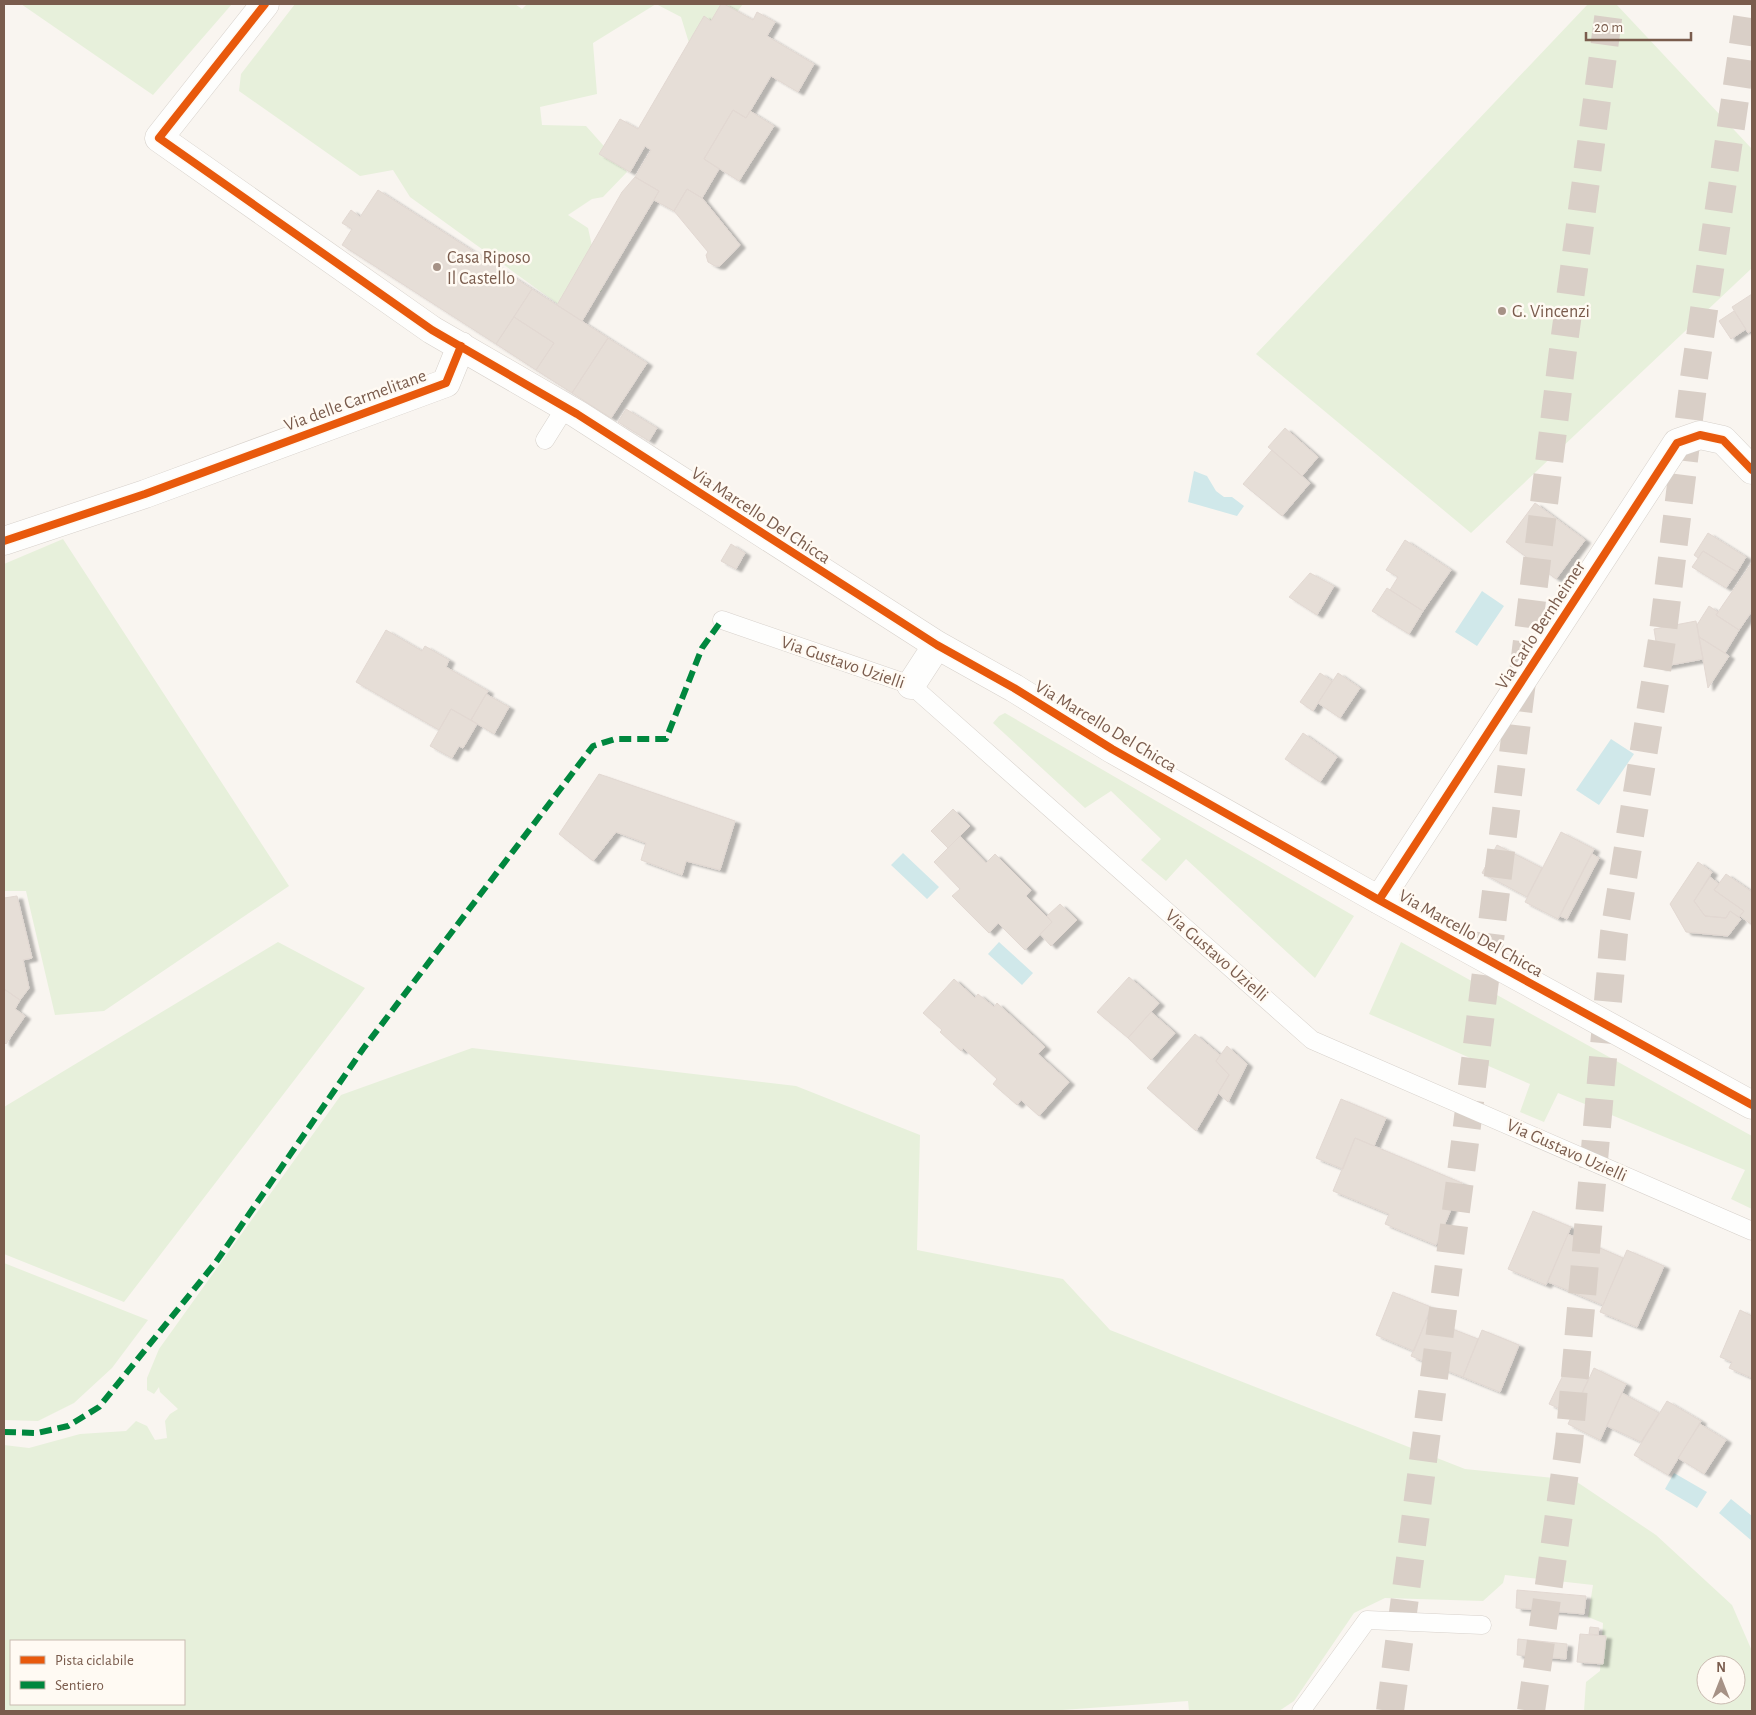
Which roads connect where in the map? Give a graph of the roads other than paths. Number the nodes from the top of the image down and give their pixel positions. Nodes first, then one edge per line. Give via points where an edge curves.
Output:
1 (265, 4) edge
2 (461, 346) junction
3 (565, 408) junction
4 (545, 440) dead end
5 (1752, 470) edge
6 (4, 540) edge
7 (722, 620) dead end
8 (937, 645) junction
9 (911, 685) junction
10 (1379, 900) junction
11 (1752, 1105) edge
12 (1752, 1231) edge
13 (1482, 1625) dead end
14 (1301, 1711) edge

1 - 2 street via 159,138 432,330
2 - 3 street, Via Marcello Del Chicca
2 - 6 street, Via delle Carmelitane via 446,382 145,494
3 - 4 lane
3 - 8 street, Via Marcello Del Chicca
5 - 10 street, Via Carlo Bernheimer via 1723,440 1700,435 1677,443
7 - 9 lane, Via Gustavo Uzielli
8 - 9 street
8 - 10 street, Via Marcello Del Chicca via 1112,749
9 - 12 lane, Via Gustavo Uzielli via 1312,1040
10 - 11 street, Via Marcello Del Chicca
13 - 14 lane via 1367,1620

